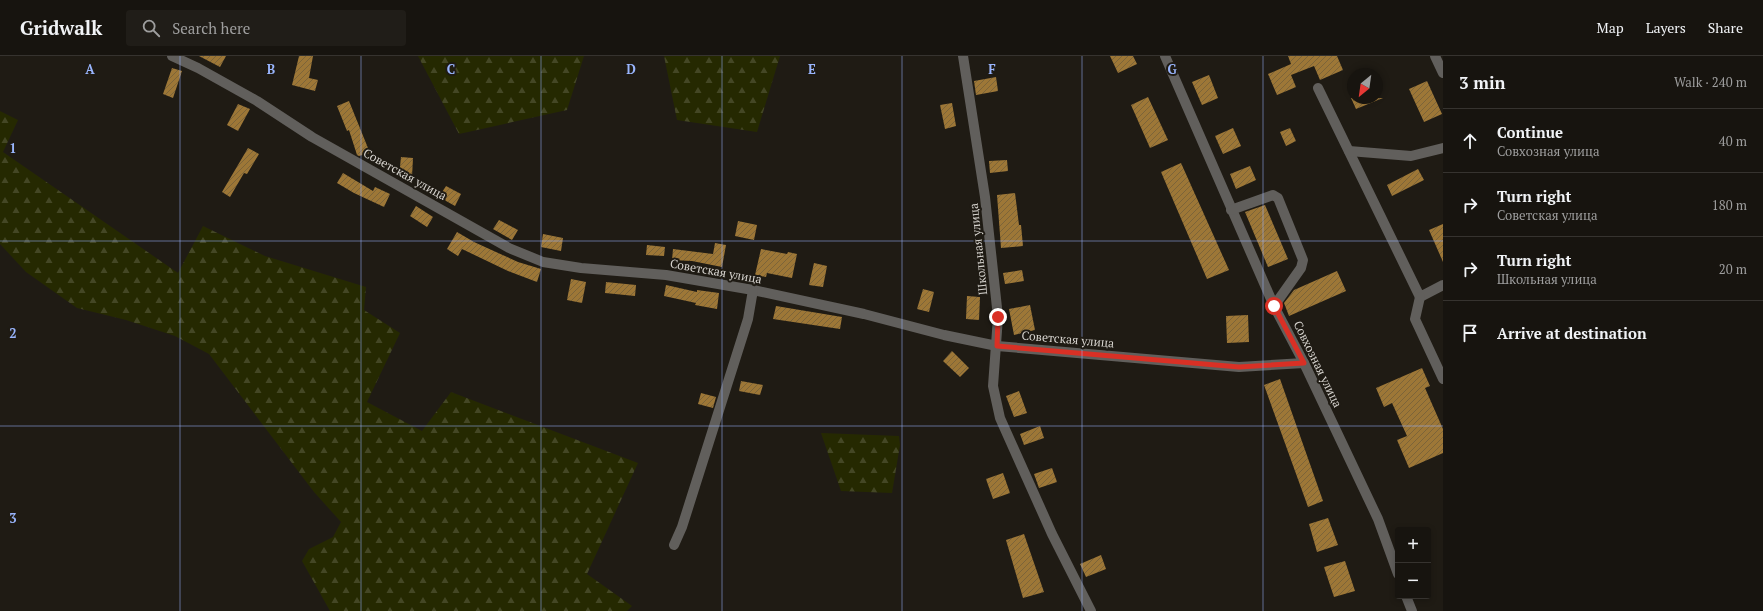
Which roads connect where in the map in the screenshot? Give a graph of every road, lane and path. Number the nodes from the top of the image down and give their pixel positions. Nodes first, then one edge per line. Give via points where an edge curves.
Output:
1 (172, 56) edge
2 (963, 56) edge
3 (1165, 56) edge
4 (1435, 56) edge
5 (1443, 73) edge
6 (1318, 88) dead end
7 (1443, 148) edge
8 (1349, 151) junction
9 (1231, 210) junction
10 (1443, 285) edge
11 (753, 290) junction
12 (1420, 297) junction
13 (1274, 306) junction
14 (997, 346) junction
15 (1304, 363) junction
16 (1443, 379) edge
17 (674, 545) dead end
18 (1395, 566) edge
19 (1407, 599) edge
20 (1091, 611) edge
21 (1412, 611) edge

1 - 11 street, Советская улица via 257,101 312,137 509,248 543,262 666,275
2 - 14 street, Школьная улица via 985,197 998,317
3 - 9 street, Совхозная улица
4 - 5 street
6 - 8 street
7 - 8 street via 1411,156
8 - 12 street
9 - 13 street, Совхозная улица
9 - 13 street via 1273,195 1278,198 1303,260 1301,268
10 - 12 street
11 - 14 street, Советская улица
11 - 17 street via 748,319 682,527
12 - 16 street via 1415,319
13 - 15 street, Совхозная улица
14 - 15 street, Советская улица via 1239,367
14 - 20 street, Школьная улица via 994,386 1000,418 1052,534
15 - 18 street, Совхозная улица via 1378,519
19 - 21 street

